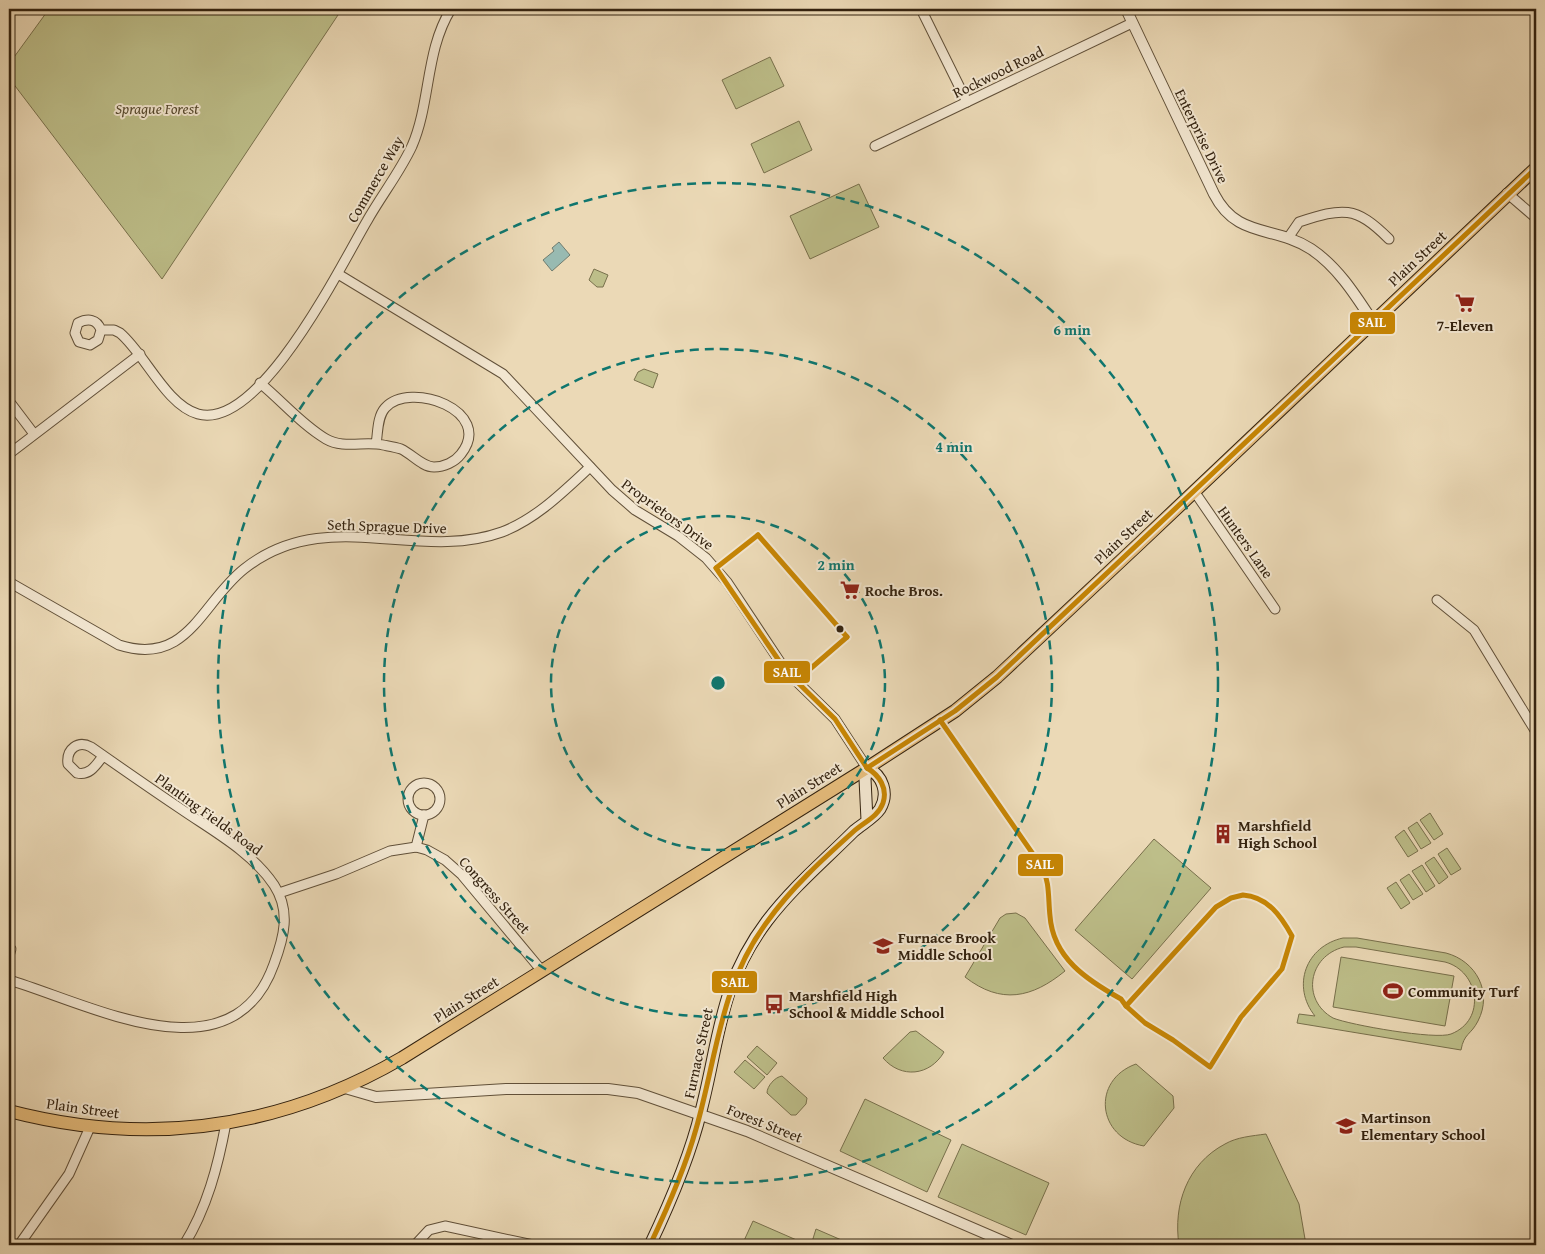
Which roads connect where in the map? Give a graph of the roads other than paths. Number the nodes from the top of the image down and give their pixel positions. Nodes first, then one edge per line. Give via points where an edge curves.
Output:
1 (451, 9) edge
2 (921, 9) edge
3 (1126, 9) edge
4 (1132, 22) junction
5 (967, 102) junction
6 (875, 146) dead end
7 (1536, 168) edge
8 (1507, 193) junction
9 (1536, 218) edge
10 (1288, 238) junction
11 (1389, 239) dead end
12 (338, 274) junction
13 (1373, 322) junction
14 (101, 330) dead end
15 (140, 354) junction
16 (260, 383) junction
17 (9, 400) edge
18 (34, 434) junction
19 (376, 444) junction
20 (9, 454) edge
21 (590, 467) junction
22 (1194, 491) junction
23 (9, 582) edge
24 (1437, 600) dead end
25 (1275, 609) dead end
26 (1536, 732) edge
27 (103, 756) dead end
28 (867, 768) junction
29 (424, 815) dead end
30 (868, 820) junction
31 (416, 847) junction
32 (278, 893) junction
33 (542, 971) junction
34 (9, 980) edge
35 (345, 1088) junction
36 (9, 1111) edge
37 (701, 1114) junction
38 (226, 1123) junction
39 (90, 1127) junction
40 (19, 1245) edge
41 (184, 1245) edge
42 (416, 1245) edge
43 (533, 1245) edge
44 (650, 1245) edge
45 (1012, 1245) edge

1 - 12 street, Commerce Way via 435,44 412,146
2 - 5 street
3 - 4 street, Enterprise Drive
4 - 5 street, Rockwood Road
4 - 10 street, Enterprise Drive via 1210,186 1226,212 1239,223
5 - 6 street, Rockwood Road
7 - 8 main road, Plain Street
8 - 9 street
8 - 13 main road, Plain Street
10 - 11 street via 1299,222 1345,211 1363,217
10 - 13 street, Enterprise Drive via 1311,249 1338,273
12 - 16 street, Commerce Way via 296,341
12 - 21 street, Proprietors Drive via 502,374
13 - 22 main road, Plain Street
14 - 15 street, Commerce Way via 120,332
15 - 16 street, Commerce Way via 173,397 198,414 220,414 232,410
15 - 18 street
16 - 19 street via 328,441
17 - 18 street
18 - 20 street
19 - 19 street via 385,408 408,398 451,406 467,424 468,438 462,454 452,463 435,467 400,449
21 - 23 street, Seth Sprague Drive via 535,514 502,532 450,542 328,536 280,548 257,560 234,578 191,631 180,640 157,649 132,649 120,645
21 - 28 street, Proprietors Drive via 623,500 695,548 716,568 786,672 835,719
22 - 25 street, Hunters Lane
22 - 28 main road, Plain Street via 978,693
24 - 26 street via 1474,630
27 - 32 street, Planting Fields Road via 237,848 264,872
28 - 30 main road
28 - 30 main road, Furnace Street via 878,775 884,795 879,811
28 - 33 main road, Plain Street
29 - 31 street
30 - 37 main road, Furnace Street via 792,890 745,955 727,995
31 - 32 street via 390,851 336,874
31 - 33 street, Congress Street via 436,854 457,871
32 - 34 street, Planting Fields Road via 285,909 285,925 271,972 258,996 221,1023 191,1029 152,1024
33 - 35 main road, Plain Street via 402,1058
35 - 37 street, Forest Street via 376,1097 480,1090 608,1089 647,1095
35 - 38 main road, Plain Street via 279,1112
36 - 39 main road, Plain Street
37 - 44 main road, Furnace Street
37 - 45 street, Forest Street
38 - 39 main road, Plain Street via 158,1130
38 - 41 street via 211,1185
39 - 40 street via 69,1174
42 - 43 street via 430,1230 445,1226

